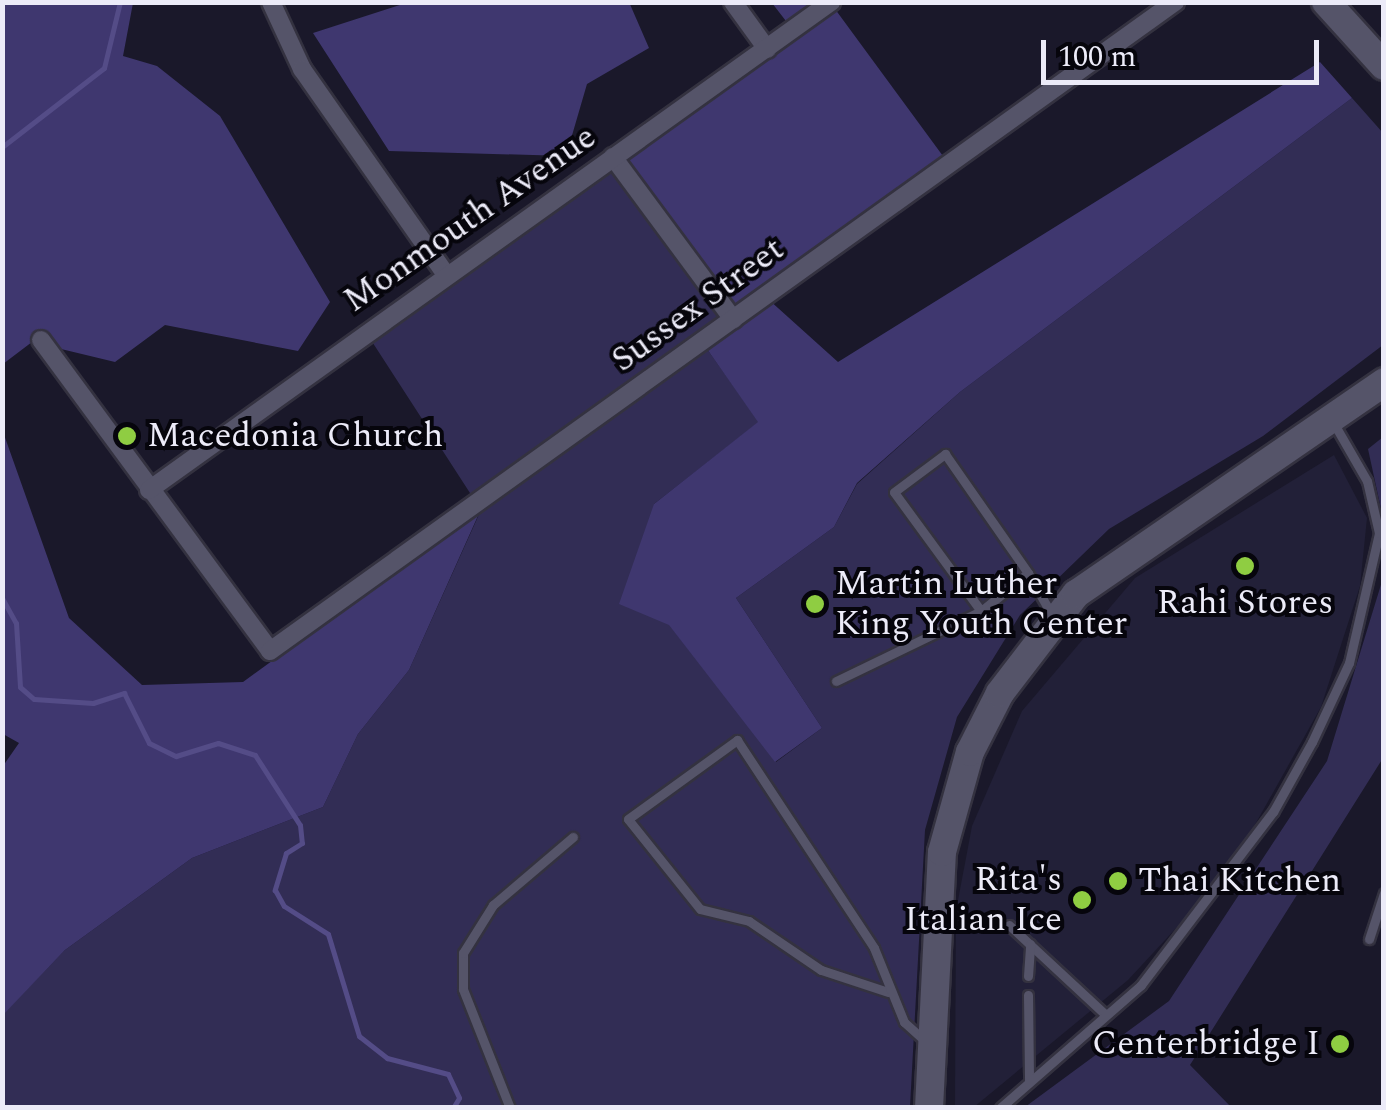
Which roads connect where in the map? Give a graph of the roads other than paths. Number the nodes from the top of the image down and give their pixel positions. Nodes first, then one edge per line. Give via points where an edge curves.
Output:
1 (271, 2) edge
2 (733, 2) edge
3 (831, 2) edge
4 (1175, 2) edge
5 (1326, 2) edge
6 (767, 49) junction
7 (1384, 66) edge
8 (614, 156) junction
9 (446, 275) junction
10 (733, 319) junction
11 (41, 340) dead end
12 (1384, 382) edge
13 (1331, 419) junction
14 (149, 490) junction
15 (1028, 573) junction
16 (981, 611) junction
17 (1055, 619) junction
18 (836, 681) dead end
19 (573, 837) dead end
20 (1384, 893) edge
21 (1009, 925) dead end
22 (1369, 938) dead end
23 (1030, 944) junction
24 (1028, 976) dead end
25 (888, 992) junction
26 (1028, 995) dead end
27 (1106, 1016) junction
28 (929, 1044) junction
29 (1029, 1082) junction
30 (926, 1105) edge
31 (510, 1108) edge
32 (1000, 1108) edge

1 - 9 street via 302,69
2 - 6 street
3 - 6 street, Monmouth Avenue
4 - 10 street, Sussex Street
5 - 7 street
6 - 8 street, Monmouth Avenue
8 - 9 street, Monmouth Avenue
8 - 10 street
9 - 14 street, Monmouth Avenue
10 - 14 street, Sussex Street via 290,642 270,650 259,644
11 - 14 street
12 - 13 street
13 - 17 street via 1142,542
13 - 27 lane via 1368,481 1379,532 1349,663 1273,812 1205,909
15 - 16 lane
15 - 16 lane via 945,454 894,492
15 - 17 lane
16 - 18 lane
17 - 28 street via 1000,693 953,800
19 - 31 lane via 493,906 463,953 463,989
20 - 22 lane
21 - 23 lane
23 - 24 lane
23 - 27 lane
25 - 25 lane via 874,948 737,740 628,819 700,909 749,921 822,970
25 - 28 lane
26 - 29 lane
27 - 29 lane
28 - 30 street
29 - 32 lane

